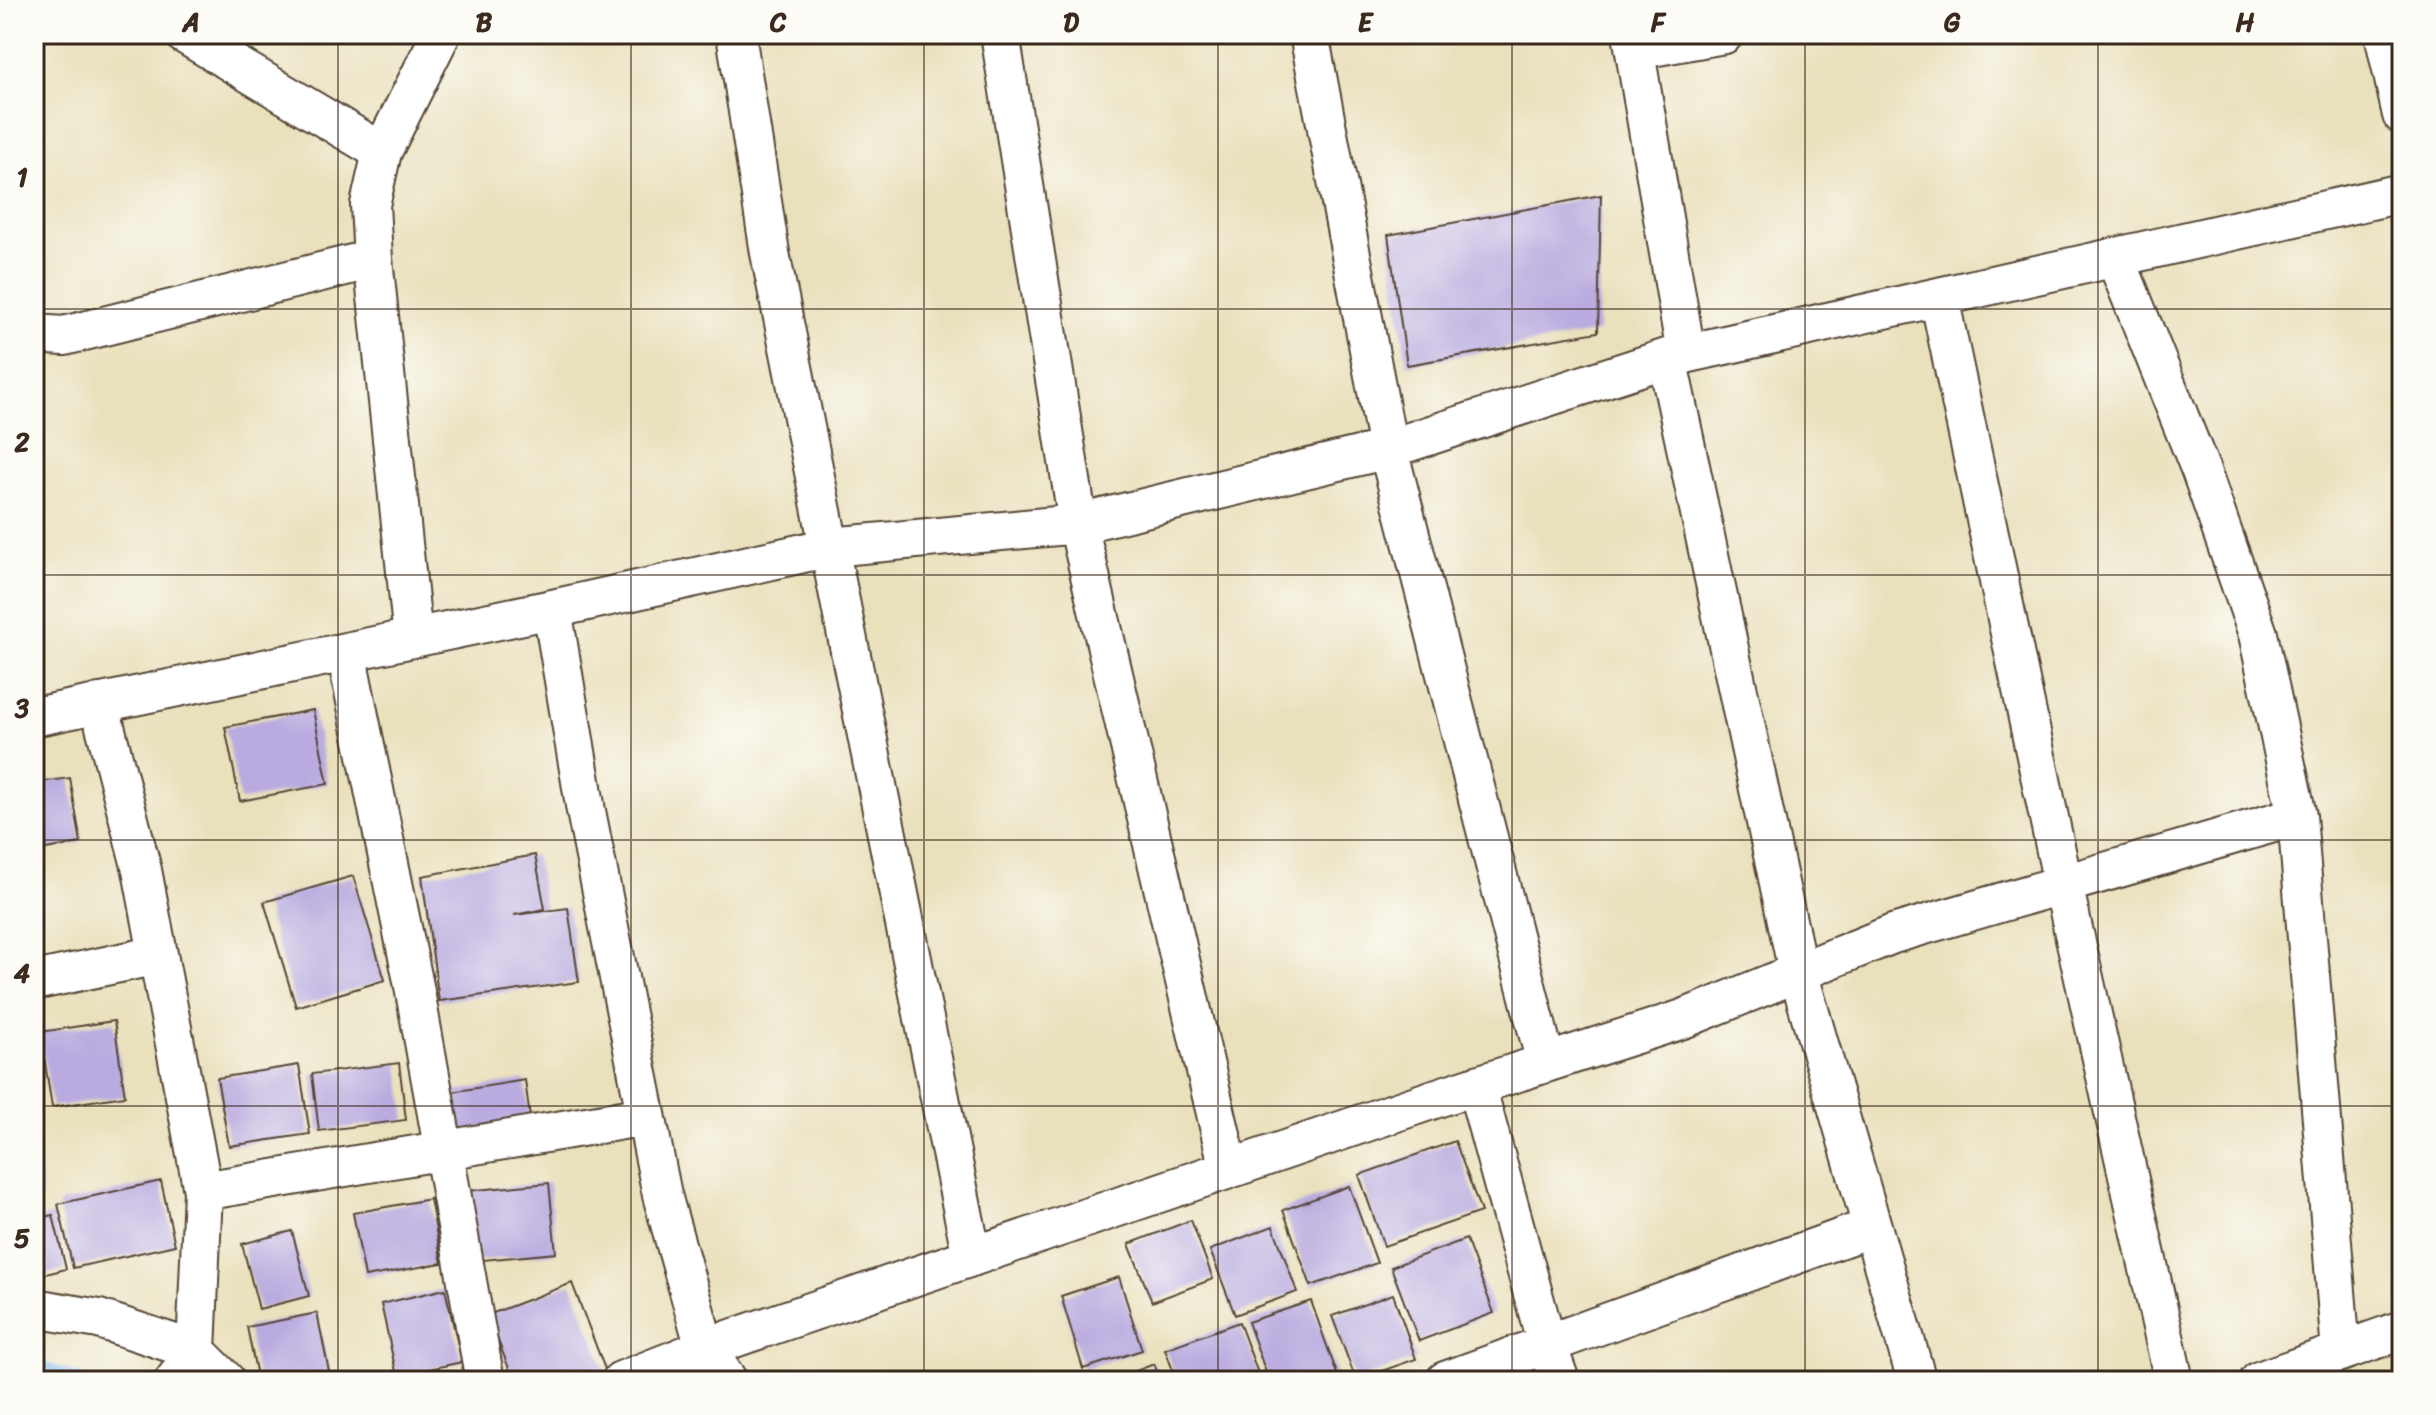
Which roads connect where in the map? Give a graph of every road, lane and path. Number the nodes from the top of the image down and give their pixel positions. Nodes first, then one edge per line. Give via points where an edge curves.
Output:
1 (184, 34) edge
2 (441, 34) edge
3 (736, 34) edge
4 (1000, 34) edge
5 (1309, 34) edge
6 (1724, 34) edge
7 (2384, 34) edge
8 (1633, 42) edge
9 (2402, 115) edge
10 (382, 152) junction
11 (2402, 193) edge
12 (2115, 257) junction
13 (373, 259) junction
14 (1939, 297) junction
15 (34, 334) edge
16 (1676, 356) junction
17 (1388, 449) junction
18 (1078, 524) junction
19 (830, 547) junction
20 (552, 609) junction
21 (413, 638) junction
22 (346, 652) junction
23 (99, 703) junction
24 (34, 717) edge
25 (2297, 816) junction
26 (2063, 884) junction
27 (158, 955) junction
28 (1798, 972) junction
29 (34, 981) edge
30 (1546, 1063) junction
31 (1476, 1085) junction
32 (646, 1116) junction
33 (442, 1151) junction
34 (1229, 1169) junction
35 (203, 1191) junction
36 (1872, 1227) junction
37 (972, 1257) junction
38 (34, 1308) edge
39 (2402, 1330) edge
40 (1547, 1345) junction
41 (705, 1348) junction
42 (2341, 1352) junction
43 (185, 1366) edge
44 (226, 1381) edge
45 (485, 1381) edge
46 (621, 1381) edge
47 (728, 1381) edge
48 (1445, 1381) edge
49 (1560, 1381) edge
50 (1917, 1381) edge
51 (2174, 1381) edge
52 (2259, 1381) edge

1 - 10 street
2 - 10 street
3 - 19 street via 770,253
4 - 18 street
5 - 17 street
6 - 8 street
7 - 9 street
8 - 16 street
10 - 13 street via 370,205
11 - 12 street
12 - 14 street
12 - 25 street via 2201,471 2258,634
13 - 15 street via 64,336
13 - 21 street
14 - 16 street
14 - 26 street
16 - 17 street
16 - 28 street
17 - 18 street
17 - 30 street
18 - 19 street
18 - 34 street
19 - 20 street
19 - 37 street
20 - 21 street
20 - 32 street
21 - 22 street
22 - 23 street
22 - 33 street
23 - 24 street
23 - 27 street
25 - 26 street
25 - 42 street
26 - 28 street via 1893,934
26 - 51 street
27 - 29 street
27 - 35 street
28 - 30 street via 1683,1019
28 - 36 street
30 - 31 street
31 - 34 street
31 - 40 street
32 - 33 street
32 - 41 street
33 - 35 street
33 - 45 street
34 - 37 street
35 - 43 street
36 - 40 street
36 - 50 street
37 - 41 street
38 - 43 street via 99,1319
39 - 42 street
40 - 48 street
40 - 49 street
41 - 46 street
41 - 47 street
42 - 52 street
43 - 44 street

